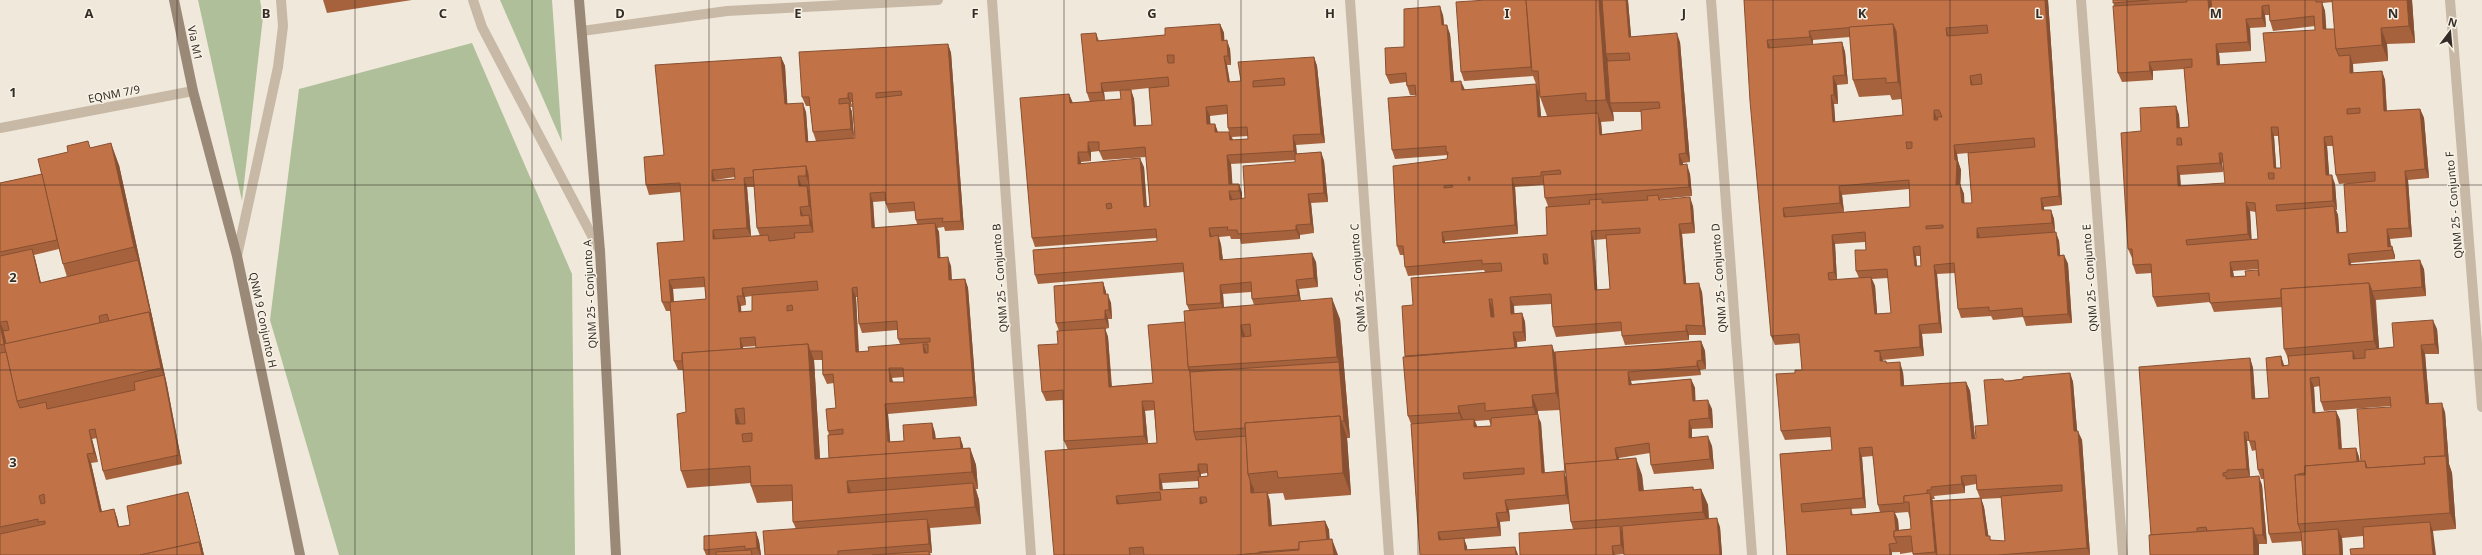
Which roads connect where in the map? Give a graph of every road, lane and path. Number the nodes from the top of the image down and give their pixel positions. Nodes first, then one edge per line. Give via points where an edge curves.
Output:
1 (174, 0) edge
2 (280, 0) edge
3 (473, 0) edge
4 (579, 0) edge
5 (938, 0) edge
6 (992, 0) edge
7 (1350, 0) edge
8 (1711, 0) edge
9 (2081, 0) edge
10 (2450, 0) edge
11 (582, 31) junction
12 (193, 92) junction
13 (0, 128) edge
14 (600, 251) junction
15 (237, 256) junction
16 (2482, 408) edge
17 (300, 555) edge
18 (616, 555) edge
19 (1031, 555) edge
20 (1389, 555) edge
21 (1752, 555) edge
22 (2123, 555) edge

1 - 12 main road, Via M1
2 - 15 street via 283,26 278,67
3 - 14 street via 482,27
4 - 11 main road, QNM 25 - Conjunto A
5 - 11 street via 727,11
6 - 19 street, QNM 25 - Conjunto B
7 - 20 street, QNM 25 - Conjunto C
8 - 21 street, QNM 25 - Conjunto D
9 - 22 street, QNM 25 - Conjunto E
10 - 16 street, QNM 25 - Conjunto F
11 - 14 main road, QNM 25 - Conjunto A
12 - 13 street, EQNM 7/9
12 - 15 main road, QNM 9 Conjunto H
14 - 18 main road, QNM 25 - Conjunto A
15 - 17 main road, QNM 9 Conjunto H

